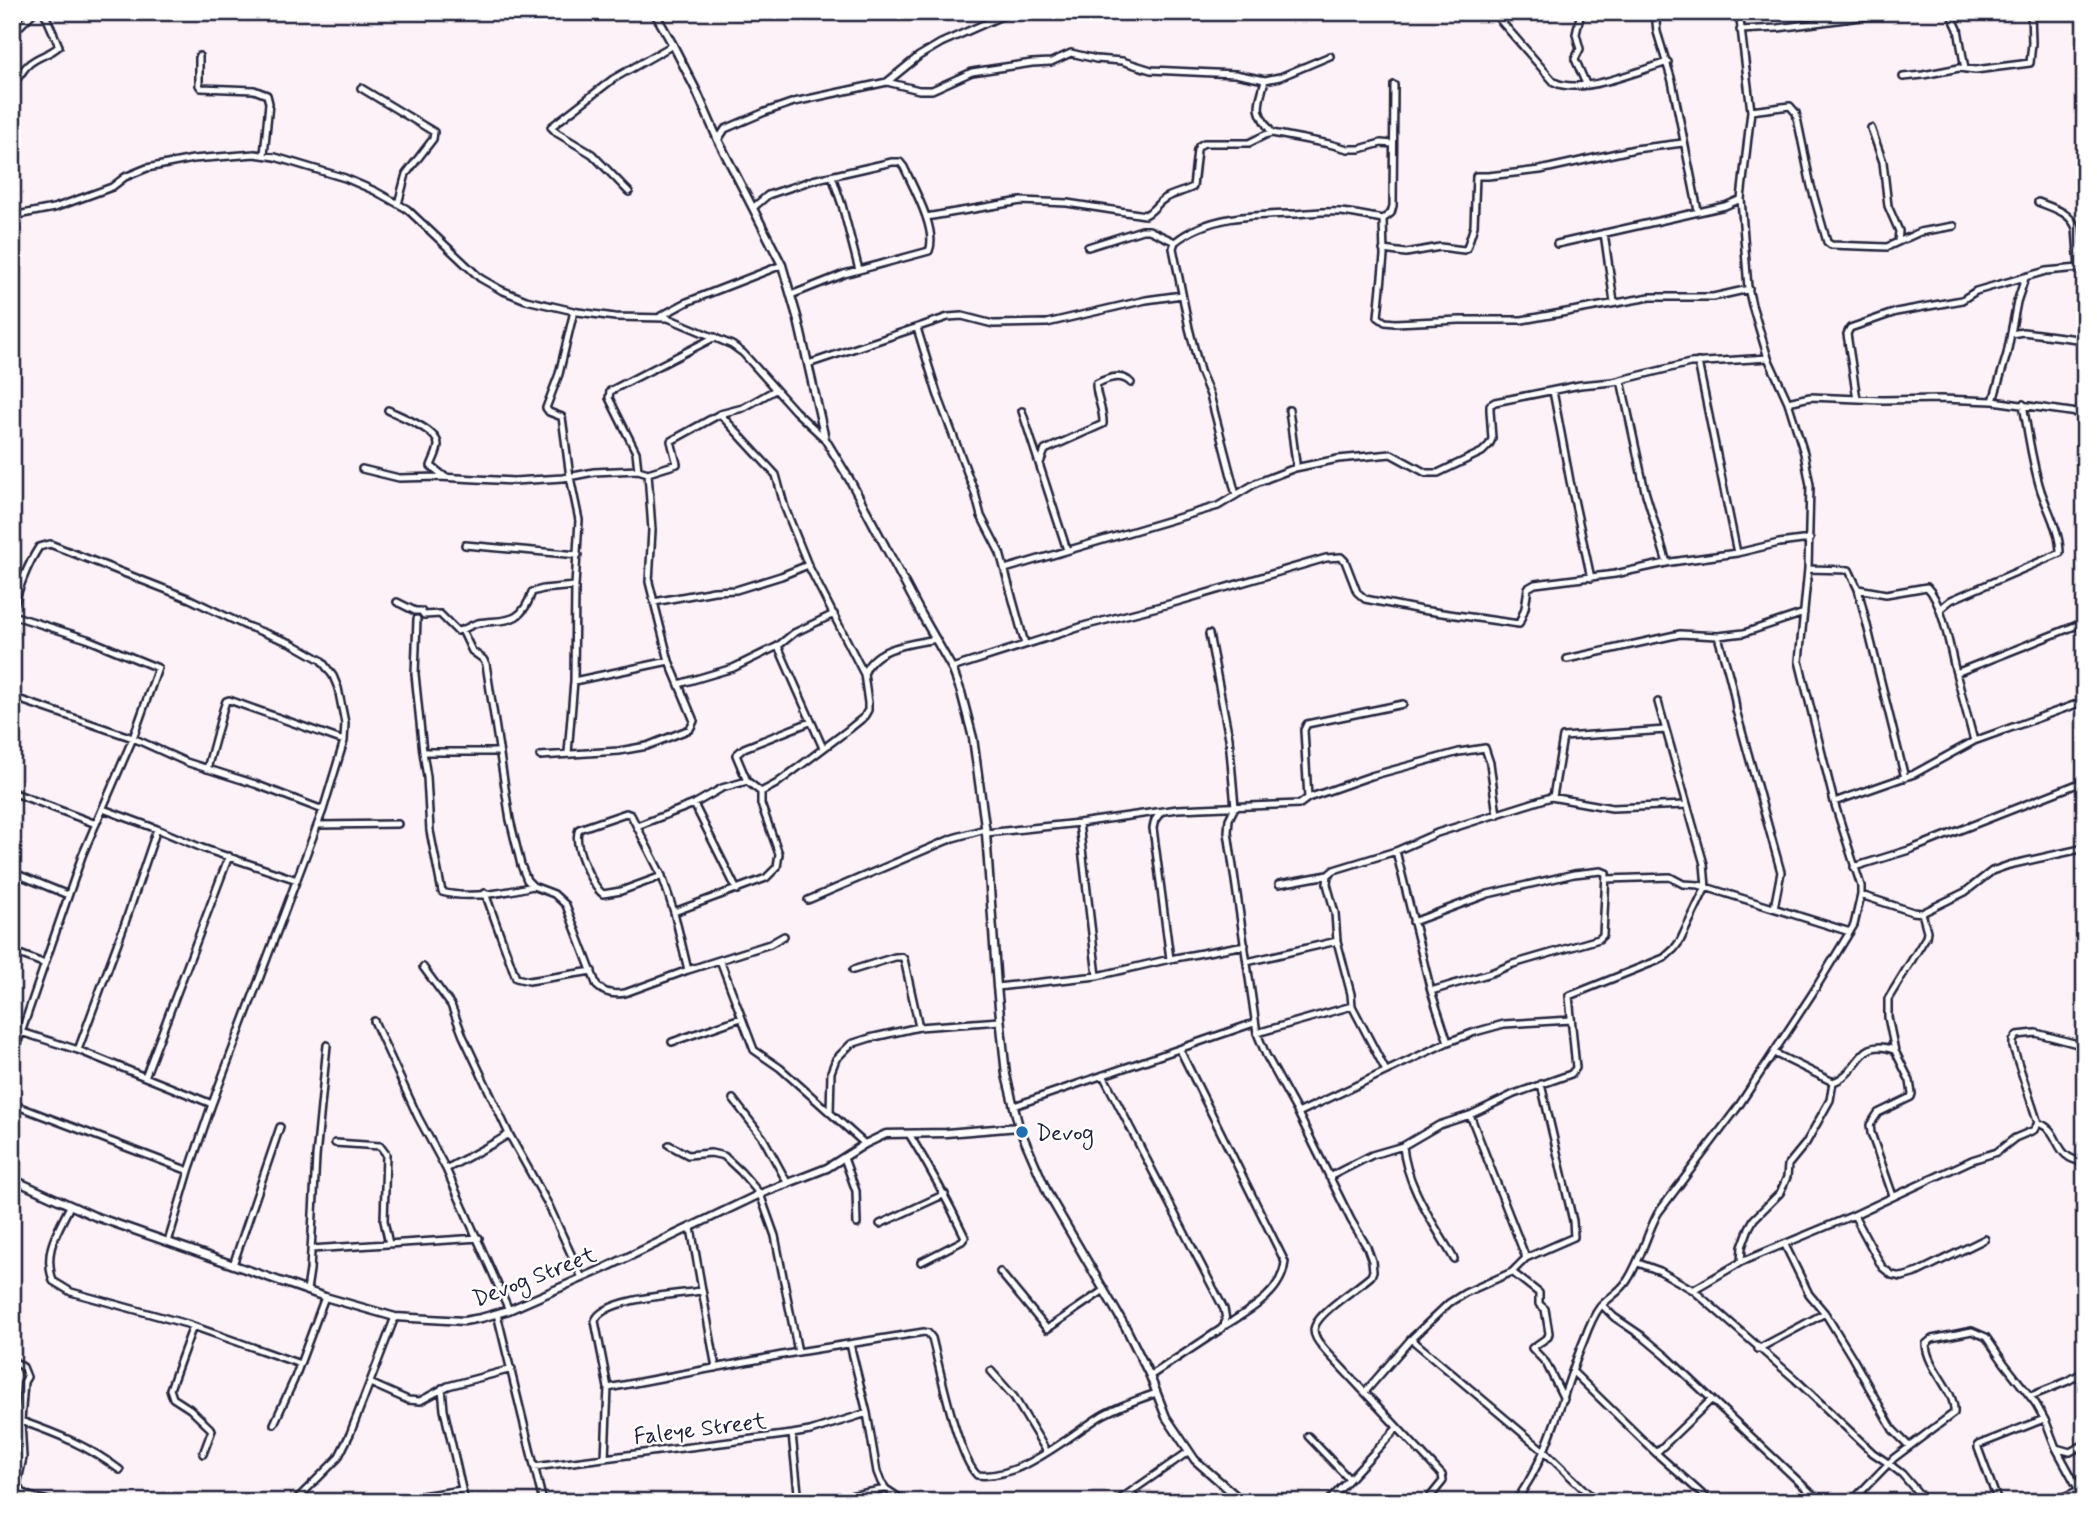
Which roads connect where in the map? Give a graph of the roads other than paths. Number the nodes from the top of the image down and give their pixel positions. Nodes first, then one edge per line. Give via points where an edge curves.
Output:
1 (34, 12) edge
2 (44, 12) edge
3 (651, 12) edge
4 (1011, 12) edge
5 (1493, 12) edge
6 (1581, 12) edge
7 (1655, 12) edge
8 (1739, 12) edge
9 (1897, 12) edge
10 (1950, 12) edge
11 (2031, 12) edge
12 (1740, 30) junction
13 (12, 34) edge
14 (673, 45) junction
15 (199, 56) dead end
16 (1330, 56) dead end
17 (1668, 62) junction
18 (1965, 69) junction
19 (1903, 77) dead end
20 (1265, 80) junction
21 (887, 82) junction
22 (12, 83) edge
23 (1586, 84) junction
24 (1394, 85) dead end
25 (360, 88) dead end
26 (1751, 111) junction
27 (1871, 128) dead end
28 (1272, 133) junction
29 (718, 140) junction
30 (1683, 143) junction
31 (1393, 144) junction
32 (264, 155) junction
33 (832, 176) junction
34 (629, 192) dead end
35 (1741, 199) junction
36 (2038, 202) dead end
37 (398, 204) junction
38 (754, 207) junction
39 (1698, 211) junction
40 (12, 216) edge
41 (926, 217) junction
42 (1383, 219) junction
43 (1954, 226) dead end
44 (1899, 231) junction
45 (1604, 233) junction
46 (1908, 236) junction
47 (1898, 242) junction
48 (1175, 243) junction
49 (1557, 244) dead end
50 (1088, 247) dead end
51 (1383, 250) junction
52 (782, 265) junction
53 (2080, 268) junction
54 (859, 270) junction
55 (2085, 275) edge
56 (2025, 278) junction
57 (1749, 289) junction
58 (791, 295) junction
59 (1182, 295) junction
60 (1614, 302) junction
61 (2085, 303) edge
62 (573, 311) junction
63 (661, 316) junction
64 (917, 328) junction
65 (2011, 334) junction
66 (715, 337) junction
67 (2081, 340) edge
68 (1768, 358) junction
69 (1698, 362) junction
70 (808, 365) junction
71 (1621, 380) junction
72 (1131, 383) dead end
73 (775, 390) junction
74 (1553, 391) junction
75 (1857, 399) junction
76 (1788, 401) junction
77 (1993, 401) junction
78 (2023, 404) junction
79 (388, 410) dead end
80 (1289, 410) dead end
81 (1023, 411) dead end
82 (720, 414) junction
83 (2085, 414) edge
84 (825, 439) junction
85 (1040, 463) junction
86 (1295, 468) junction
87 (362, 469) dead end
88 (638, 470) junction
89 (648, 473) junction
90 (447, 477) junction
91 (570, 477) junction
92 (1236, 495) junction
93 (1810, 539) junction
94 (465, 545) dead end
95 (1067, 550) junction
96 (1737, 553) junction
97 (578, 555) junction
98 (1667, 563) junction
99 (808, 565) junction
100 (1005, 569) junction
101 (1808, 569) junction
102 (1591, 578) junction
103 (576, 586) junction
104 (1858, 589) junction
105 (654, 602) junction
106 (397, 603) dead end
107 (1940, 609) junction
108 (12, 613) edge
109 (1804, 613) junction
110 (834, 614) junction
111 (417, 619) dead end
112 (2085, 622) edge
113 (462, 630) junction
114 (1209, 634) dead end
115 (1718, 636) junction
116 (936, 639) junction
117 (1025, 644) junction
118 (778, 646) junction
119 (1567, 659) dead end
120 (669, 661) junction
121 (952, 668) junction
122 (1956, 673) junction
123 (864, 674) junction
124 (574, 681) junction
125 (679, 684) junction
126 (12, 697) edge
127 (2085, 701) edge
128 (1658, 702) dead end
129 (1404, 704) dead end
130 (810, 722) junction
131 (1667, 730) junction
132 (132, 738) junction
133 (344, 741) junction
134 (1974, 741) junction
135 (822, 748) junction
136 (423, 752) junction
137 (498, 752) junction
138 (568, 753) junction
139 (540, 755) dead end
140 (207, 769) junction
141 (1905, 778) junction
142 (747, 781) junction
143 (2085, 781) edge
144 (12, 792) edge
145 (761, 792) junction
146 (1553, 797) junction
147 (1308, 798) junction
148 (1834, 802) junction
149 (694, 804) junction
150 (1686, 804) junction
151 (1235, 807) junction
152 (103, 809) junction
153 (323, 810) junction
154 (1162, 811) junction
155 (1497, 815) junction
156 (1079, 823) junction
157 (96, 824) junction
158 (398, 824) dead end
159 (318, 825) junction
160 (637, 826) junction
161 (157, 829) junction
162 (986, 831) junction
163 (2085, 848) edge
164 (1396, 851) junction
165 (229, 856) junction
166 (1854, 867) junction
167 (12, 872) edge
168 (1328, 875) junction
169 (662, 876) junction
170 (1606, 879) junction
171 (296, 880) junction
172 (1279, 884) dead end
173 (533, 886) junction
174 (1706, 887) junction
175 (737, 890) junction
176 (485, 893) junction
177 (68, 895) junction
178 (1861, 895) junction
179 (808, 900) dead end
180 (1774, 908) junction
181 (674, 912) junction
182 (1922, 913) junction
183 (1413, 922) junction
184 (1850, 932) junction
185 (784, 936) dead end
186 (1337, 941) junction
187 (1245, 946) junction
188 (12, 951) edge
189 (1170, 959) junction
190 (720, 960) junction
191 (1247, 962) junction
192 (45, 964) junction
193 (424, 967) dead end
194 (688, 970) junction
195 (853, 970) dead end
196 (592, 971) junction
197 (1097, 976) junction
198 (997, 987) junction
199 (1431, 991) junction
200 (1352, 1006) junction
201 (741, 1018) junction
202 (1570, 1020) junction
203 (374, 1021) dead end
204 (1000, 1021) junction
205 (1254, 1023) junction
206 (919, 1027) junction
207 (21, 1032) junction
208 (1257, 1033) junction
209 (672, 1042) dead end
210 (1448, 1042) junction
211 (327, 1045) dead end
212 (2085, 1046) edge
213 (78, 1050) junction
214 (1180, 1050) junction
215 (1895, 1051) junction
216 (1773, 1053) junction
217 (12, 1059) edge
218 (1386, 1071) junction
219 (1104, 1075) junction
220 (145, 1077) junction
221 (1833, 1082) junction
222 (1541, 1084) junction
223 (733, 1099) dead end
224 (12, 1104) edge
225 (212, 1104) junction
226 (1014, 1106) junction
227 (1297, 1113) junction
228 (830, 1114) junction
229 (1470, 1115) junction
230 (2038, 1123) junction
231 (280, 1127) dead end
232 (1019, 1127) junction
233 (509, 1134) junction
234 (909, 1134) junction
235 (335, 1143) dead end
236 (865, 1144) junction
237 (668, 1145) dead end
238 (1403, 1146) junction
239 (844, 1158) junction
240 (2085, 1162) edge
241 (446, 1169) junction
242 (189, 1171) junction
243 (1329, 1177) junction
244 (12, 1179) edge
245 (788, 1184) junction
246 (760, 1194) junction
247 (945, 1194) junction
248 (1893, 1196) junction
249 (70, 1206) junction
250 (1854, 1215) junction
251 (857, 1224) dead end
252 (880, 1224) dead end
253 (691, 1228) junction
254 (478, 1238) junction
255 (1985, 1240) dead end
256 (169, 1242) junction
257 (389, 1244) junction
258 (1785, 1245) junction
259 (311, 1249) junction
260 (1526, 1258) junction
261 (1454, 1259) dead end
262 (920, 1262) dead end
263 (1741, 1262) junction
264 (1637, 1264) junction
265 (233, 1265) junction
266 (1000, 1272) dead end
267 (1512, 1272) junction
268 (582, 1278) junction
269 (307, 1290) junction
270 (1104, 1290) junction
271 (1693, 1290) junction
272 (702, 1291) junction
273 (325, 1297) junction
274 (1602, 1305) junction
275 (509, 1310) junction
276 (1825, 1313) junction
277 (498, 1314) junction
278 (395, 1317) junction
279 (1226, 1325) junction
280 (193, 1326) junction
281 (1411, 1339) junction
282 (850, 1344) junction
283 (1758, 1349) junction
284 (798, 1352) junction
285 (12, 1360) edge
286 (300, 1364) junction
287 (716, 1368) junction
288 (512, 1369) junction
289 (990, 1371) dead end
290 (2085, 1371) edge
291 (1573, 1372) junction
292 (1150, 1376) junction
293 (370, 1383) junction
294 (442, 1388) junction
295 (608, 1388) junction
296 (1365, 1392) junction
297 (1156, 1393) junction
298 (2031, 1396) junction
299 (1564, 1399) junction
300 (1711, 1400) junction
301 (867, 1413) junction
302 (2044, 1419) junction
303 (12, 1420) edge
304 (21, 1421) junction
305 (274, 1424) dead end
306 (1397, 1428) junction
307 (792, 1434) junction
308 (1308, 1436) dead end
309 (2085, 1444) edge
310 (1909, 1446) junction
311 (2056, 1448) junction
312 (1046, 1452) junction
313 (1188, 1452) junction
314 (1545, 1452) junction
315 (1656, 1453) junction
316 (203, 1454) dead end
317 (605, 1458) junction
318 (1888, 1463) junction
319 (534, 1467) junction
320 (120, 1470) dead end
321 (1349, 1479) junction
322 (886, 1489) junction
323 (462, 1490) junction
324 (2079, 1490) junction
325 (1130, 1493) junction
326 (1812, 1494) junction
327 (1709, 1501) edge
328 (2085, 1501) edge
329 (52, 1502) edge
330 (294, 1502) edge
331 (407, 1502) edge
332 (465, 1502) edge
333 (543, 1502) edge
334 (799, 1502) edge
335 (818, 1502) edge
336 (906, 1502) edge
337 (1116, 1502) edge
338 (1139, 1502) edge
339 (1243, 1502) edge
340 (1328, 1502) edge
341 (1426, 1502) edge
342 (1515, 1502) edge
343 (1597, 1502) edge
344 (1798, 1502) edge
345 (1825, 1502) edge
346 (1851, 1502) edge
347 (1926, 1502) edge
348 (1998, 1502) edge
349 (2052, 1502) edge

1 - 13 street
2 - 22 street via 58,46 28,64
3 - 14 street
4 - 21 street via 941,43
5 - 23 street via 1554,82 1563,87
6 - 23 street via 1576,34 1580,48 1575,59
7 - 17 street
8 - 12 street
9 - 12 street
10 - 18 street
11 - 18 street via 2029,63
12 - 26 street
14 - 29 street
14 - 34 street via 613,79 551,127 592,154
15 - 32 street via 201,88 254,90 267,95
16 - 20 street
17 - 23 street
17 - 30 street
18 - 19 street
20 - 21 street via 1151,70 1071,54 1051,62 972,72 932,90
20 - 28 street via 1259,113
21 - 29 street via 794,102 725,129
24 - 31 street
25 - 37 street via 434,132 406,174
26 - 35 street
26 - 47 street via 1790,106 1796,113 1827,242 1887,247
27 - 44 street via 1883,162 1888,206
28 - 31 street via 1348,149
28 - 41 street via 1249,143 1201,144 1193,187 1165,198 1145,215 1017,201
29 - 38 street
30 - 39 street
30 - 51 street via 1540,170 1476,176 1474,226 1467,248 1413,253
31 - 42 street via 1393,206
32 - 37 street via 345,178
32 - 40 street via 194,159 146,168 54,208
33 - 38 street via 768,195
33 - 41 street via 900,162
33 - 54 street
35 - 39 street
35 - 57 street
36 - 53 street via 2074,222
37 - 62 street via 481,278 526,300
38 - 52 street
39 - 45 street
41 - 54 street via 929,251
42 - 48 street via 1311,211 1257,216 1210,223
42 - 51 street
43 - 46 street
44 - 46 street
44 - 47 street
45 - 49 street
45 - 60 street
46 - 47 street
48 - 50 street via 1142,230
48 - 59 street
51 - 60 street via 1378,317 1385,322 1521,320
52 - 58 street
52 - 63 street
53 - 55 street
53 - 56 street
54 - 58 street
56 - 65 street
56 - 75 street via 1976,291 1962,300 1896,312 1850,328 1847,334
57 - 60 street via 1713,298 1650,297
57 - 68 street
58 - 70 street
59 - 64 street via 1047,324 993,324 962,316
59 - 92 street
61 - 67 street
62 - 63 street via 615,317
62 - 91 street via 546,408 562,417
63 - 66 street
64 - 70 street
64 - 100 street via 981,516
65 - 67 street
65 - 77 street
66 - 73 street via 743,353
66 - 88 street via 610,391 636,452
68 - 69 street
68 - 76 street
69 - 71 street
69 - 96 street
70 - 84 street
71 - 74 street
71 - 98 street via 1645,491
72 - 85 street via 1122,376 1096,384 1103,424 1045,450
73 - 82 street via 743,408
73 - 84 street
74 - 86 street via 1492,404 1489,445 1438,473 1426,472 1391,454
74 - 102 street
75 - 76 street
75 - 77 street
76 - 93 street via 1810,485
77 - 78 street
78 - 83 street
78 - 107 street via 2040,488 2060,553 1951,600
79 - 90 street via 423,427 438,441 431,466
80 - 86 street
81 - 85 street
82 - 89 street via 671,441 677,464
82 - 99 street via 776,475
84 - 116 street
85 - 95 street
86 - 92 street
87 - 90 street via 399,478
88 - 89 street
88 - 91 street
89 - 105 street via 649,582
90 - 91 street via 514,481
91 - 97 street via 579,520
92 - 95 street via 1218,506
93 - 96 street
93 - 101 street
94 - 97 street
95 - 100 street
96 - 98 street
97 - 103 street
98 - 102 street
99 - 105 street via 736,590
99 - 110 street
100 - 117 street
101 - 104 street via 1849,570
101 - 109 street
102 - 117 street via 1530,586 1521,620 1513,624 1365,598 1357,592 1345,561 1326,558
103 - 113 street via 532,592 528,603 509,621
103 - 124 street
104 - 107 street via 1886,594 1927,587
104 - 141 street
105 - 120 street
106 - 113 street via 424,615 440,614 457,631
107 - 122 street
108 - 132 street via 157,667
108 - 133 street via 32,558 39,547 50,544 190,599 321,660 338,688
109 - 115 street via 1744,633
109 - 148 street via 1799,661
110 - 118 street
110 - 123 street
111 - 136 street via 415,674
112 - 122 street
113 - 137 street via 472,651 486,664
114 - 151 street via 1229,738
115 - 119 street via 1680,634
115 - 180 street via 1781,872
116 - 121 street
116 - 123 street via 881,654
117 - 121 street
118 - 125 street via 733,668
118 - 130 street
120 - 124 street
120 - 125 street
121 - 162 street via 973,738
122 - 134 street
123 - 135 street via 868,710
124 - 138 street
125 - 138 street via 694,721 690,729 647,746
126 - 132 street
127 - 134 street
128 - 131 street
129 - 147 street via 1307,724
130 - 135 street
130 - 142 street via 736,755
131 - 146 street via 1563,737
131 - 150 street
132 - 140 street
132 - 152 street
133 - 140 street via 229,700
133 - 153 street
134 - 141 street
135 - 145 street
136 - 137 street
136 - 176 street via 430,831 442,892
137 - 173 street via 521,865
138 - 139 street
140 - 153 street
141 - 148 street
142 - 145 street
142 - 149 street via 722,788
143 - 166 street
144 - 157 street
145 - 175 street via 779,860 766,878
146 - 150 street via 1612,808
146 - 155 street
147 - 151 street via 1300,804
147 - 155 street via 1371,776 1485,748
148 - 166 street
149 - 160 street
149 - 175 street
150 - 174 street via 1703,855
151 - 154 street
151 - 187 street via 1228,832
152 - 157 street
152 - 161 street
153 - 159 street
154 - 156 street
154 - 189 street via 1153,828
155 - 164 street
156 - 162 street
156 - 197 street
157 - 177 street
158 - 159 street
159 - 171 street
160 - 169 street
160 - 169 street via 626,813 579,829 577,841 589,875 598,891 608,894
161 - 165 street
161 - 213 street
162 - 179 street via 954,838
162 - 198 street
163 - 182 street via 1992,871 1965,892
164 - 168 street
164 - 183 street
165 - 171 street
165 - 220 street
166 - 178 street
167 - 177 street
168 - 172 street
168 - 186 street
169 - 181 street
170 - 174 street via 1670,877
170 - 183 street via 1601,871 1542,881 1488,894
170 - 199 street via 1600,939
171 - 225 street
173 - 176 street via 497,895
173 - 196 street via 554,894 566,905
174 - 180 street
174 - 202 street via 1674,949 1664,958 1573,993 1568,1002
175 - 181 street
176 - 196 street via 516,978 529,981
177 - 192 street
178 - 182 street
178 - 184 street
180 - 184 street
181 - 194 street
182 - 215 street via 1926,937 1888,999
183 - 199 street
184 - 216 street
185 - 190 street
186 - 191 street
186 - 200 street
187 - 189 street
187 - 191 street
188 - 192 street
189 - 197 street
190 - 194 street
190 - 201 street
191 - 205 street
192 - 207 street
193 - 233 street via 451,1005
194 - 196 street via 618,994 602,991
195 - 206 street via 895,957 904,959
197 - 198 street
198 - 204 street
199 - 210 street
200 - 208 street
200 - 218 street
201 - 209 street
201 - 228 street via 754,1051 780,1068
202 - 210 street via 1504,1024
202 - 222 street via 1575,1070
203 - 241 street
204 - 206 street
204 - 226 street
205 - 208 street
205 - 214 street
206 - 228 street via 850,1044 843,1050 831,1072
207 - 213 street
207 - 217 street
208 - 227 street
210 - 218 street
211 - 259 street
212 - 230 street via 2036,1033 2014,1037
213 - 220 street
214 - 219 street
214 - 279 street via 1285,1262 1261,1303
215 - 221 street via 1882,1046 1869,1049 1850,1072
215 - 248 street via 1910,1080 1911,1097 1878,1113 1870,1125
216 - 221 street
216 - 264 street via 1658,1213
218 - 227 street
219 - 226 street
219 - 279 street via 1224,1309
220 - 225 street
221 - 263 street via 1830,1100 1788,1165 1780,1193 1749,1228
222 - 229 street
222 - 260 street via 1575,1235
223 - 245 street via 763,1138
224 - 242 street
225 - 242 street
226 - 232 street
227 - 243 street
228 - 236 street
229 - 238 street via 1439,1125
229 - 260 street
230 - 240 street via 2051,1131 2065,1155
230 - 248 street via 1997,1152
231 - 265 street
232 - 234 street, Devog Street
232 - 270 street via 1048,1194
233 - 241 street
233 - 268 street
234 - 236 street, Devog Street via 886,1134
234 - 247 street
235 - 257 street via 380,1146 386,1154 384,1220
236 - 239 street, Devog Street
237 - 246 street via 688,1155 724,1156
238 - 243 street via 1372,1155
238 - 261 street via 1409,1174
239 - 245 street, Devog Street
239 - 251 street via 856,1191
241 - 254 street
242 - 256 street
243 - 296 street via 1367,1247 1373,1271 1321,1318 1314,1330 1321,1345
244 - 249 street, Devog Street
245 - 246 street, Devog Street
246 - 253 street, Devog Street
246 - 284 street via 775,1237
247 - 252 street
247 - 262 street via 964,1240
248 - 250 street
249 - 256 street, Devog Street
249 - 280 street via 48,1255 53,1281 71,1292
250 - 255 street via 1882,1267 1902,1277
250 - 258 street
253 - 268 street, Devog Street
253 - 272 street
254 - 257 street
254 - 275 street
256 - 265 street, Devog Street
257 - 259 street
258 - 263 street
258 - 276 street
259 - 269 street
260 - 267 street
263 - 271 street
264 - 271 street
264 - 274 street via 1623,1286
265 - 269 street, Devog Street
266 - 270 street via 1047,1329
267 - 281 street via 1465,1293
267 - 299 street via 1539,1293 1549,1333 1532,1348 1546,1363
268 - 275 street, Devog Street
269 - 273 street, Devog Street
270 - 292 street
271 - 283 street
272 - 287 street
272 - 295 street via 635,1300 596,1315
273 - 278 street, Devog Street
273 - 286 street
274 - 291 street
274 - 300 street via 1667,1356
275 - 277 street, Devog Street
276 - 283 street
276 - 310 street via 1893,1430
277 - 278 street, Devog Street via 464,1321
277 - 288 street
278 - 293 street
279 - 292 street
280 - 286 street
280 - 316 street via 170,1394 212,1430
281 - 296 street
281 - 314 street
282 - 284 street
282 - 301 street
282 - 312 street via 924,1332 930,1335 958,1437 977,1475 1003,1474
283 - 318 street
284 - 287 street
285 - 304 street via 23,1367 27,1377
286 - 305 street
287 - 295 street
288 - 294 street
288 - 319 street
289 - 312 street via 1014,1397
290 - 298 street
291 - 299 street
291 - 315 street
292 - 297 street
293 - 294 street via 414,1402
293 - 330 street via 338,1458
294 - 323 street
295 - 317 street
296 - 306 street
297 - 312 street via 1103,1415
297 - 313 street
298 - 302 street
298 - 310 street via 1982,1334 1972,1331 1932,1339 1926,1344 1929,1358 1955,1409
299 - 314 street
300 - 315 street
300 - 326 street
301 - 307 street, Faleye Street
301 - 322 street via 877,1472
302 - 311 street
302 - 348 street via 1978,1445
303 - 304 street
304 - 320 street via 80,1444
304 - 329 street via 18,1489
306 - 321 street
306 - 341 street via 1444,1479
307 - 317 street, Faleye Street
307 - 334 street
308 - 321 street
309 - 311 street via 2070,1452
310 - 318 street
311 - 324 street
313 - 325 street
313 - 339 street
314 - 342 street
314 - 343 street
315 - 327 street
317 - 319 street, Faleye Street
318 - 346 street
318 - 347 street
319 - 333 street
321 - 340 street
322 - 335 street
322 - 336 street
323 - 331 street
323 - 332 street
324 - 328 street
324 - 349 street
325 - 337 street
325 - 338 street
326 - 344 street
326 - 345 street

